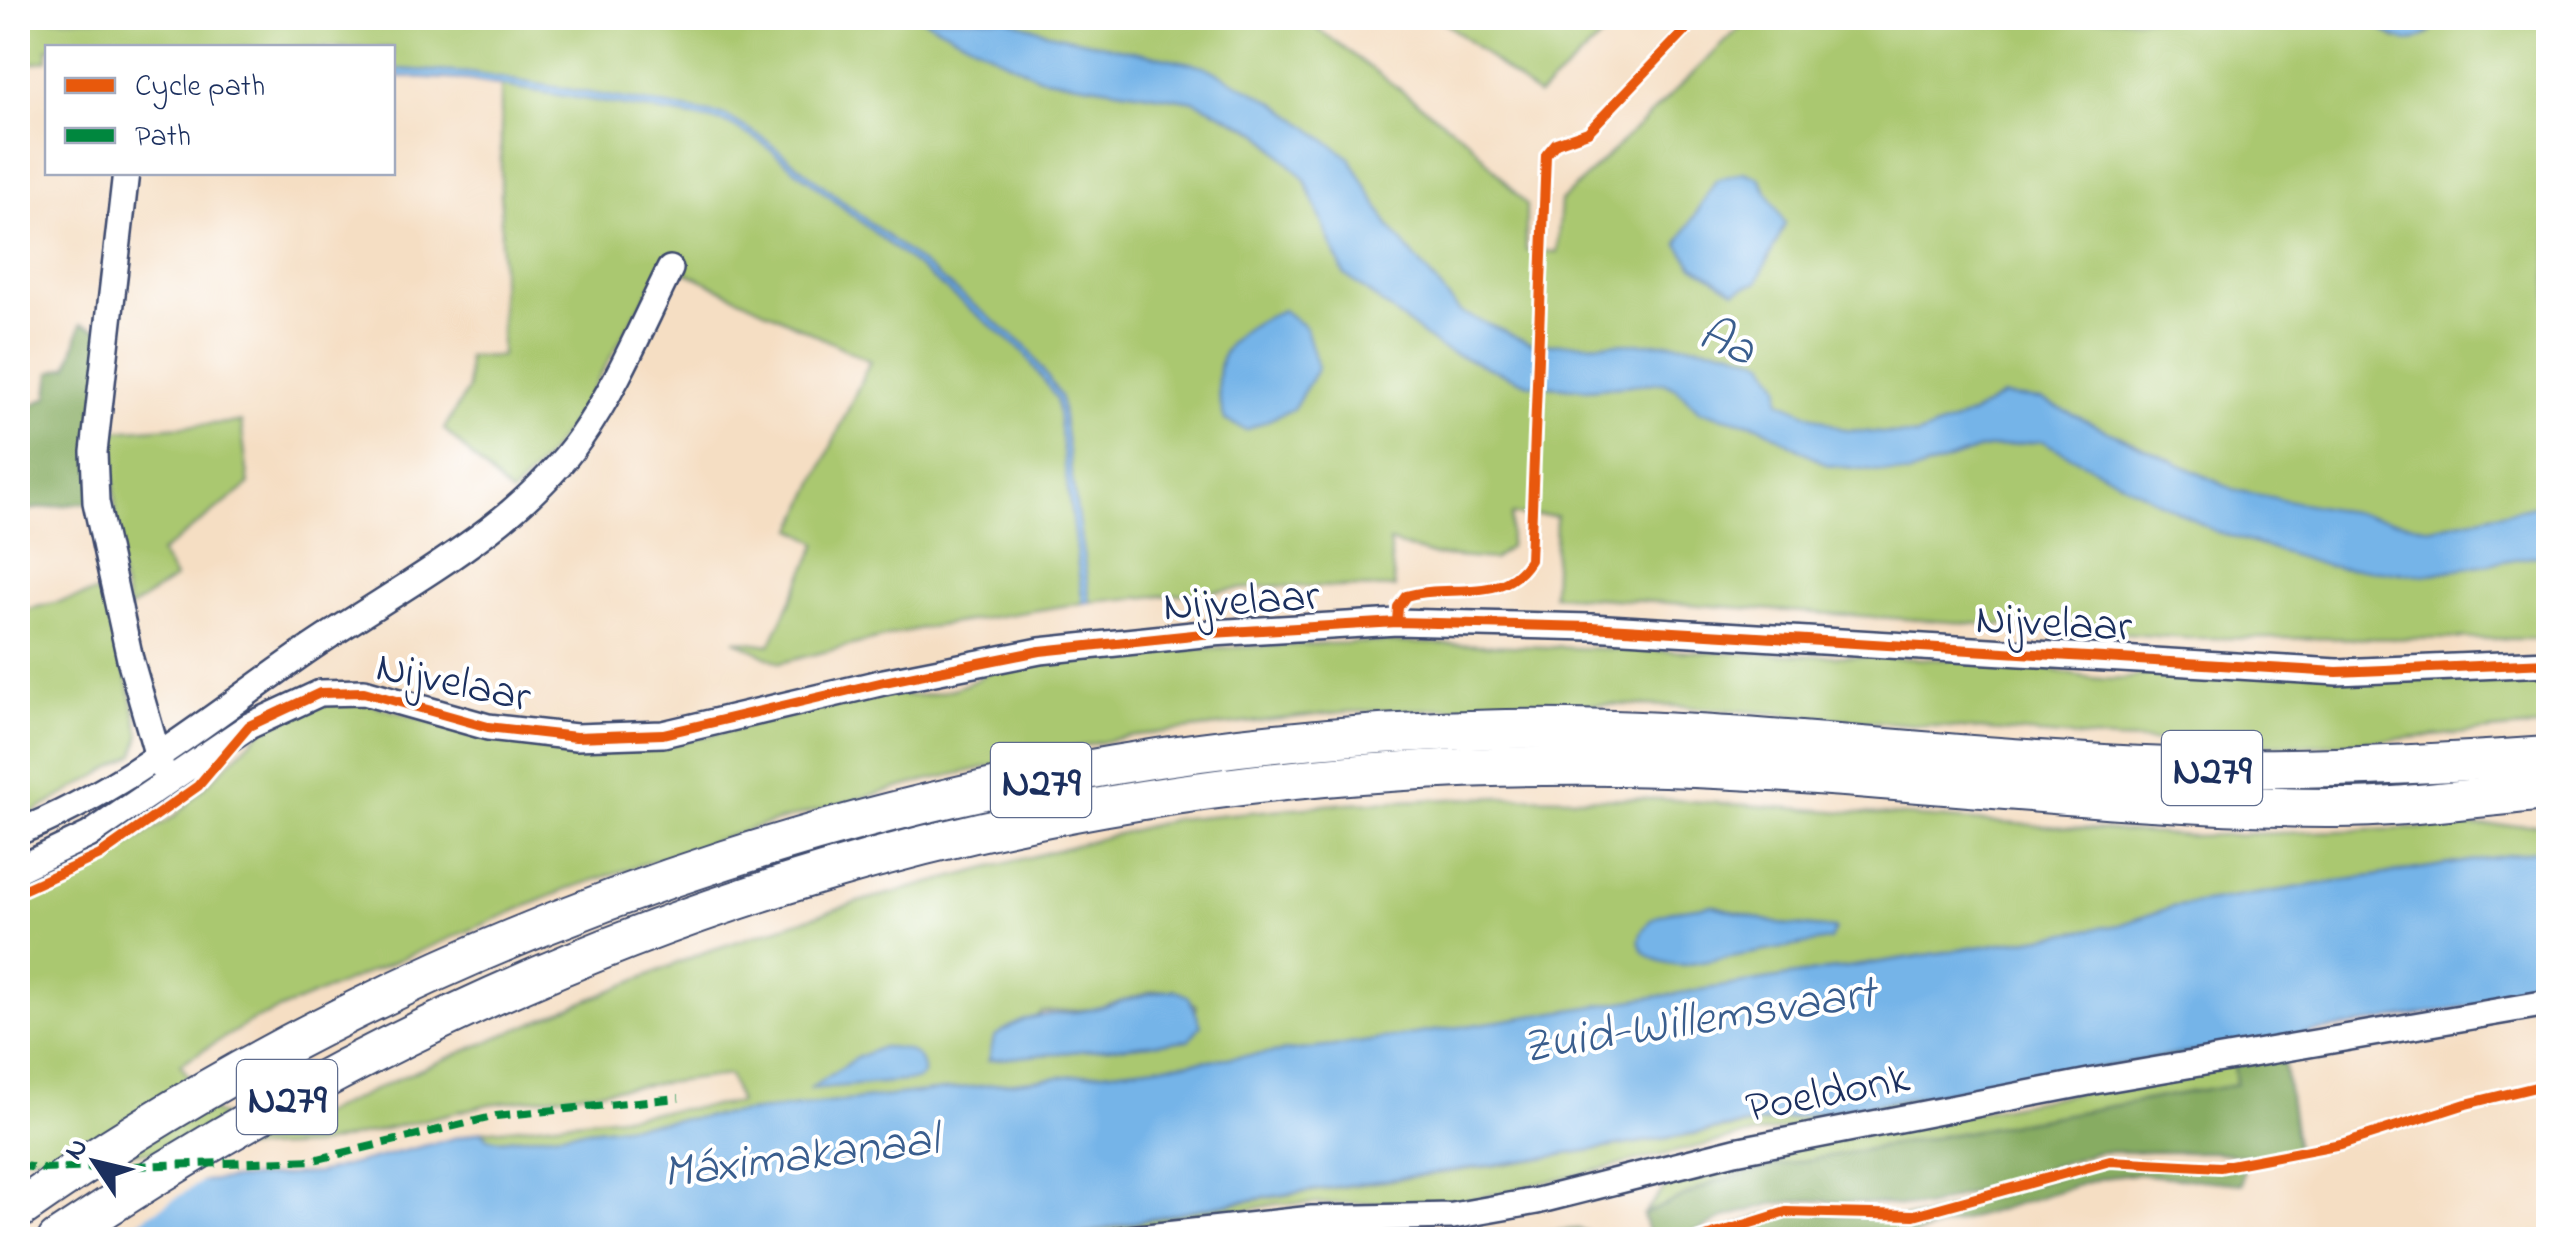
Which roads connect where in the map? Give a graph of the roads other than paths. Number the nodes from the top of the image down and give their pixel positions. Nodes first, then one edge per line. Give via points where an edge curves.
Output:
1 (126, 175) edge
2 (670, 269) dead end
3 (306, 651) junction
4 (2548, 663) edge
5 (320, 693) junction
6 (160, 755) junction
7 (2548, 756) edge
8 (162, 787) junction
9 (2548, 791) edge
10 (18, 832) edge
11 (18, 869) edge
12 (2548, 1002) edge
13 (18, 1210) edge
14 (57, 1240) edge
15 (1120, 1240) edge

1 - 6 street via 94,452 96,502 130,659
2 - 3 street, Nijvelaar via 581,438 540,484 486,530
3 - 5 street, Nijvelaar
3 - 6 street, Nijvelaar
4 - 5 street, Nijvelaar via 2337,672 1611,628 1397,622 1040,652 663,734 576,738 488,727 364,692
5 - 8 street, Nijvelaar via 249,726
6 - 8 street
6 - 10 street, Nijvelaar
7 - 13 highway, N279 via 2356,768 2199,768 1665,732 1503,730 1186,755 932,804 715,866 454,964 254,1061
8 - 11 street, Nijvelaar
9 - 14 highway, N279 via 2337,809 1664,767 1506,767 1280,782 1016,823 776,886 608,944 382,1046 194,1151
12 - 15 street, Poeldonk via 2056,1088 1453,1216 1312,1219

